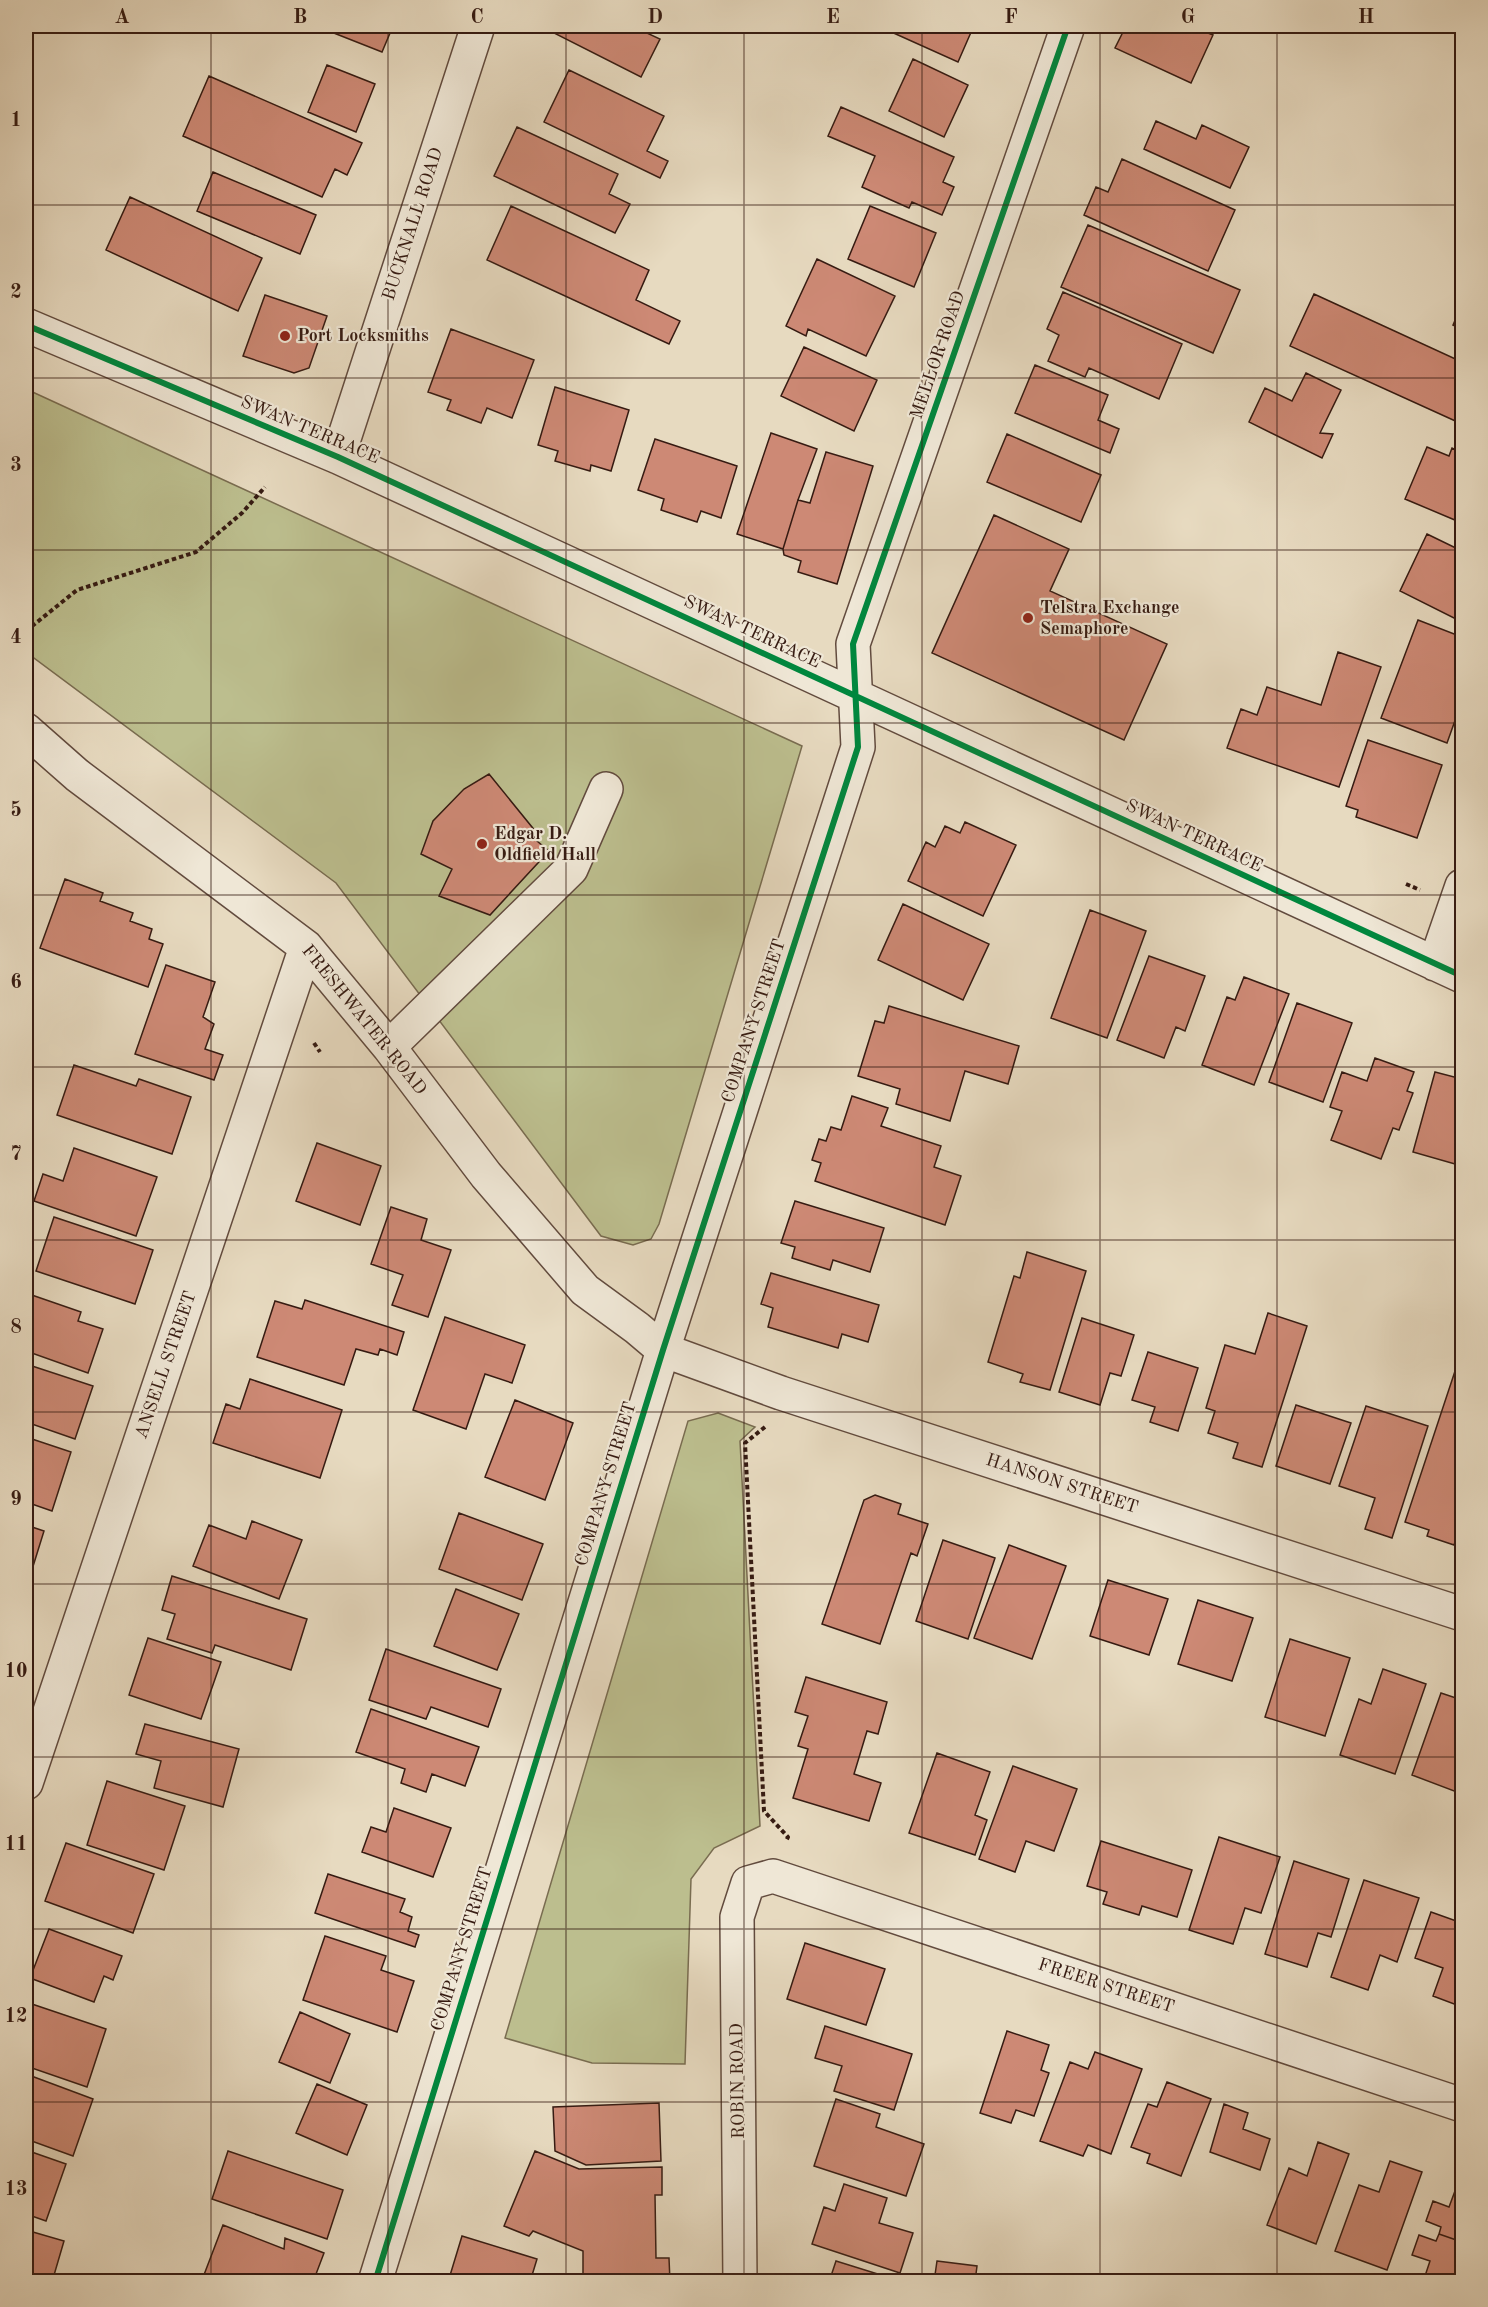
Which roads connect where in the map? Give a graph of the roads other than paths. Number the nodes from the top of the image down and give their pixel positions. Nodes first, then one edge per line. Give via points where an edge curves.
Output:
1 (478, 26) edge
2 (1068, 26) edge
3 (26, 325) edge
4 (338, 457) junction
5 (855, 696) junction
6 (26, 730) edge
7 (606, 789) dead end
8 (1462, 886) edge
9 (306, 947) junction
10 (1449, 970) edge
11 (389, 1047) junction
12 (663, 1350) junction
13 (1462, 1614) edge
14 (26, 1783) edge
15 (760, 1879) joint
16 (1462, 2105) edge
17 (375, 2282) edge
18 (740, 2282) edge

1 - 4 street, BUCKNALL ROAD
2 - 5 street, MELLOR ROAD via 853,644
3 - 4 street, SWAN TERRACE
4 - 5 street, SWAN TERRACE
5 - 10 street, SWAN TERRACE
5 - 12 street, COMPANY STREET via 858,747
6 - 9 street, FRESHWATER ROAD via 77,775
7 - 11 street via 571,869
8 - 10 street
9 - 11 street, FRESHWATER ROAD
9 - 14 street, ANSELL STREET
11 - 12 street, FRESHWATER ROAD via 486,1175 585,1290
12 - 13 street, HANSON STREET via 782,1393
12 - 17 street, COMPANY STREET
15 - 16 street, FREER STREET
15 - 18 street, ROBIN ROAD via 737,1917

